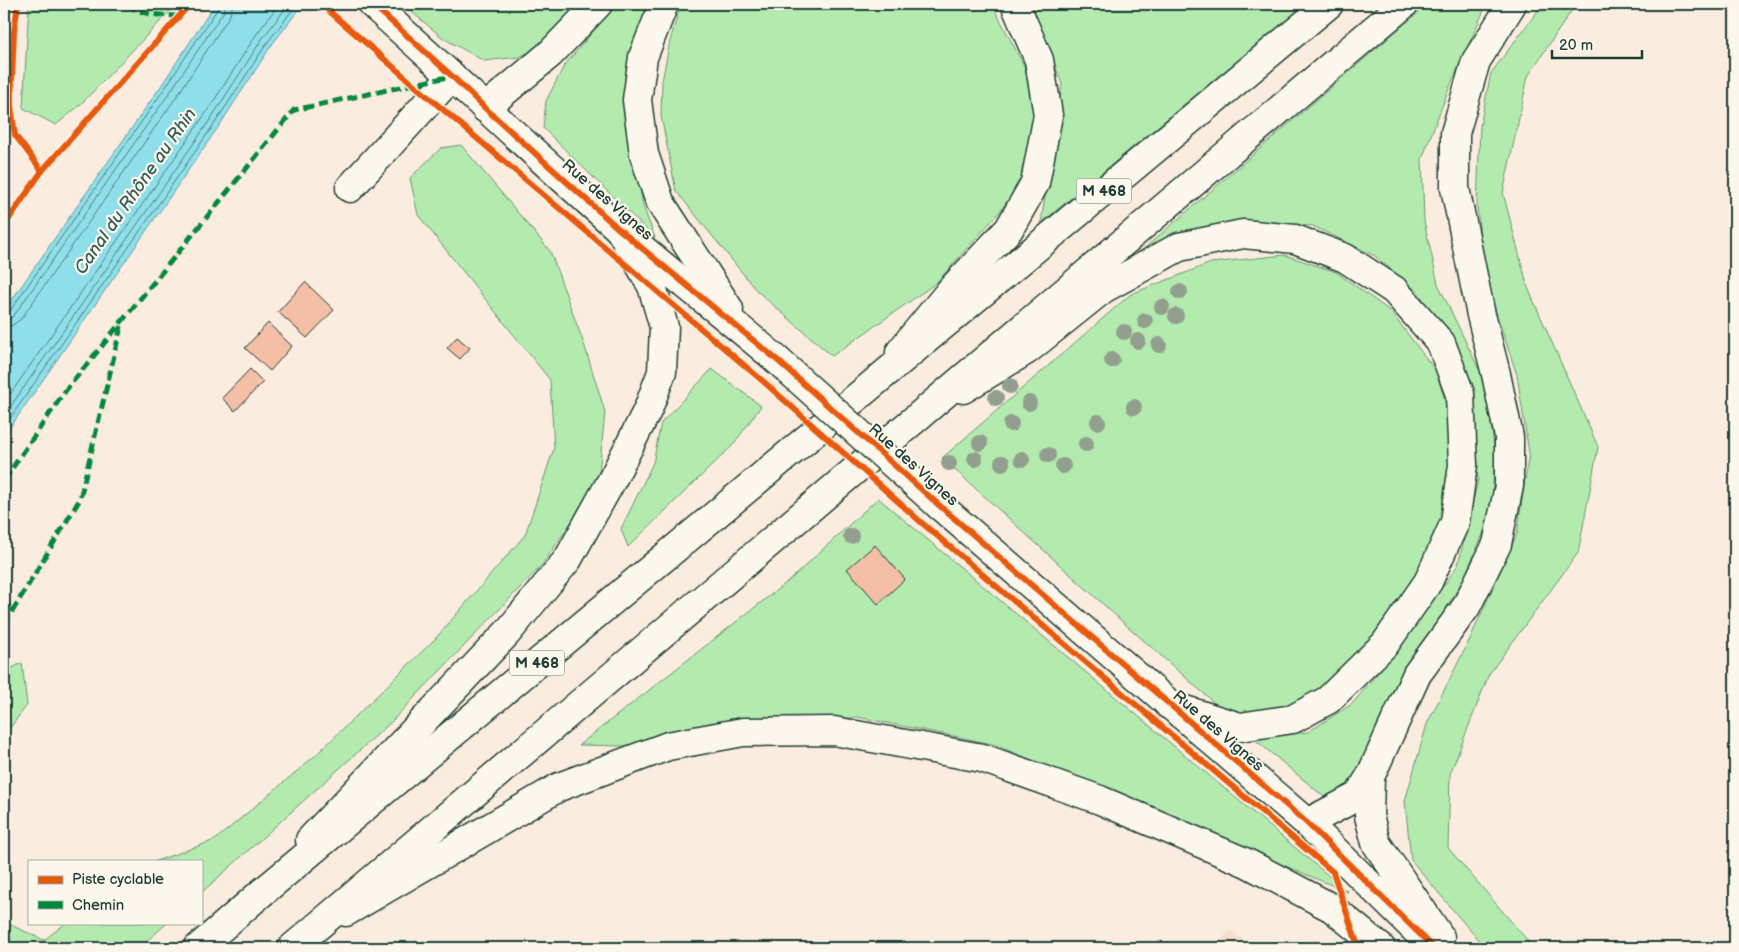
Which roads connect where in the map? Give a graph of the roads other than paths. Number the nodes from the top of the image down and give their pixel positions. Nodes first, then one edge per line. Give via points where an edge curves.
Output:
1 (372, 4) edge
2 (598, 4) edge
3 (664, 4) edge
4 (1015, 4) edge
5 (1329, 4) edge
6 (1404, 4) edge
7 (1512, 4) edge
8 (452, 76) junction
9 (485, 108) junction
10 (350, 188) dead end
11 (620, 230) junction
12 (743, 331) junction
13 (878, 379) junction
14 (923, 413) junction
15 (1169, 705) junction
16 (1370, 777) junction
17 (1307, 823) junction
18 (258, 895) junction
19 (301, 941) edge
20 (198, 948) edge
21 (1381, 948) edge
22 (1434, 948) edge
23 (1448, 948) edge

1 - 8 main road, Rue des Vignes
2 - 9 main road via 550,54
3 - 12 main road via 643,57 637,100 644,154 660,202
4 - 13 main road via 1039,60 1048,115 1035,183 1009,229 951,290
5 - 13 main road, M 468
6 - 14 main road
7 - 16 main road via 1476,61 1455,133 1455,188 1509,437 1509,486 1497,544 1466,607 1417,674
8 - 9 main road, Rue des Vignes
8 - 10 main road
9 - 11 main road, Rue des Vignes
11 - 12 main road, Rue des Vignes
11 - 18 main road via 652,286 664,327 662,372 648,409 613,478 568,559 506,633
12 - 15 main road, Rue des Vignes, bridge
13 - 18 main road, M 468
14 - 15 main road via 1028,350 1103,289 1179,247 1243,234 1295,239 1345,258 1394,290 1441,344 1460,394 1463,465 1455,522 1428,582 1385,644 1328,700 1293,718 1240,727
14 - 19 main road
15 - 17 main road, Rue des Vignes
16 - 17 main road via 1358,796
16 - 23 main road via 1369,816 1376,843
17 - 22 main road, Rue des Vignes
18 - 20 main road, M 468
19 - 21 main road via 559,787 668,746 744,732 834,731 982,758 1100,800 1247,863 1332,908

